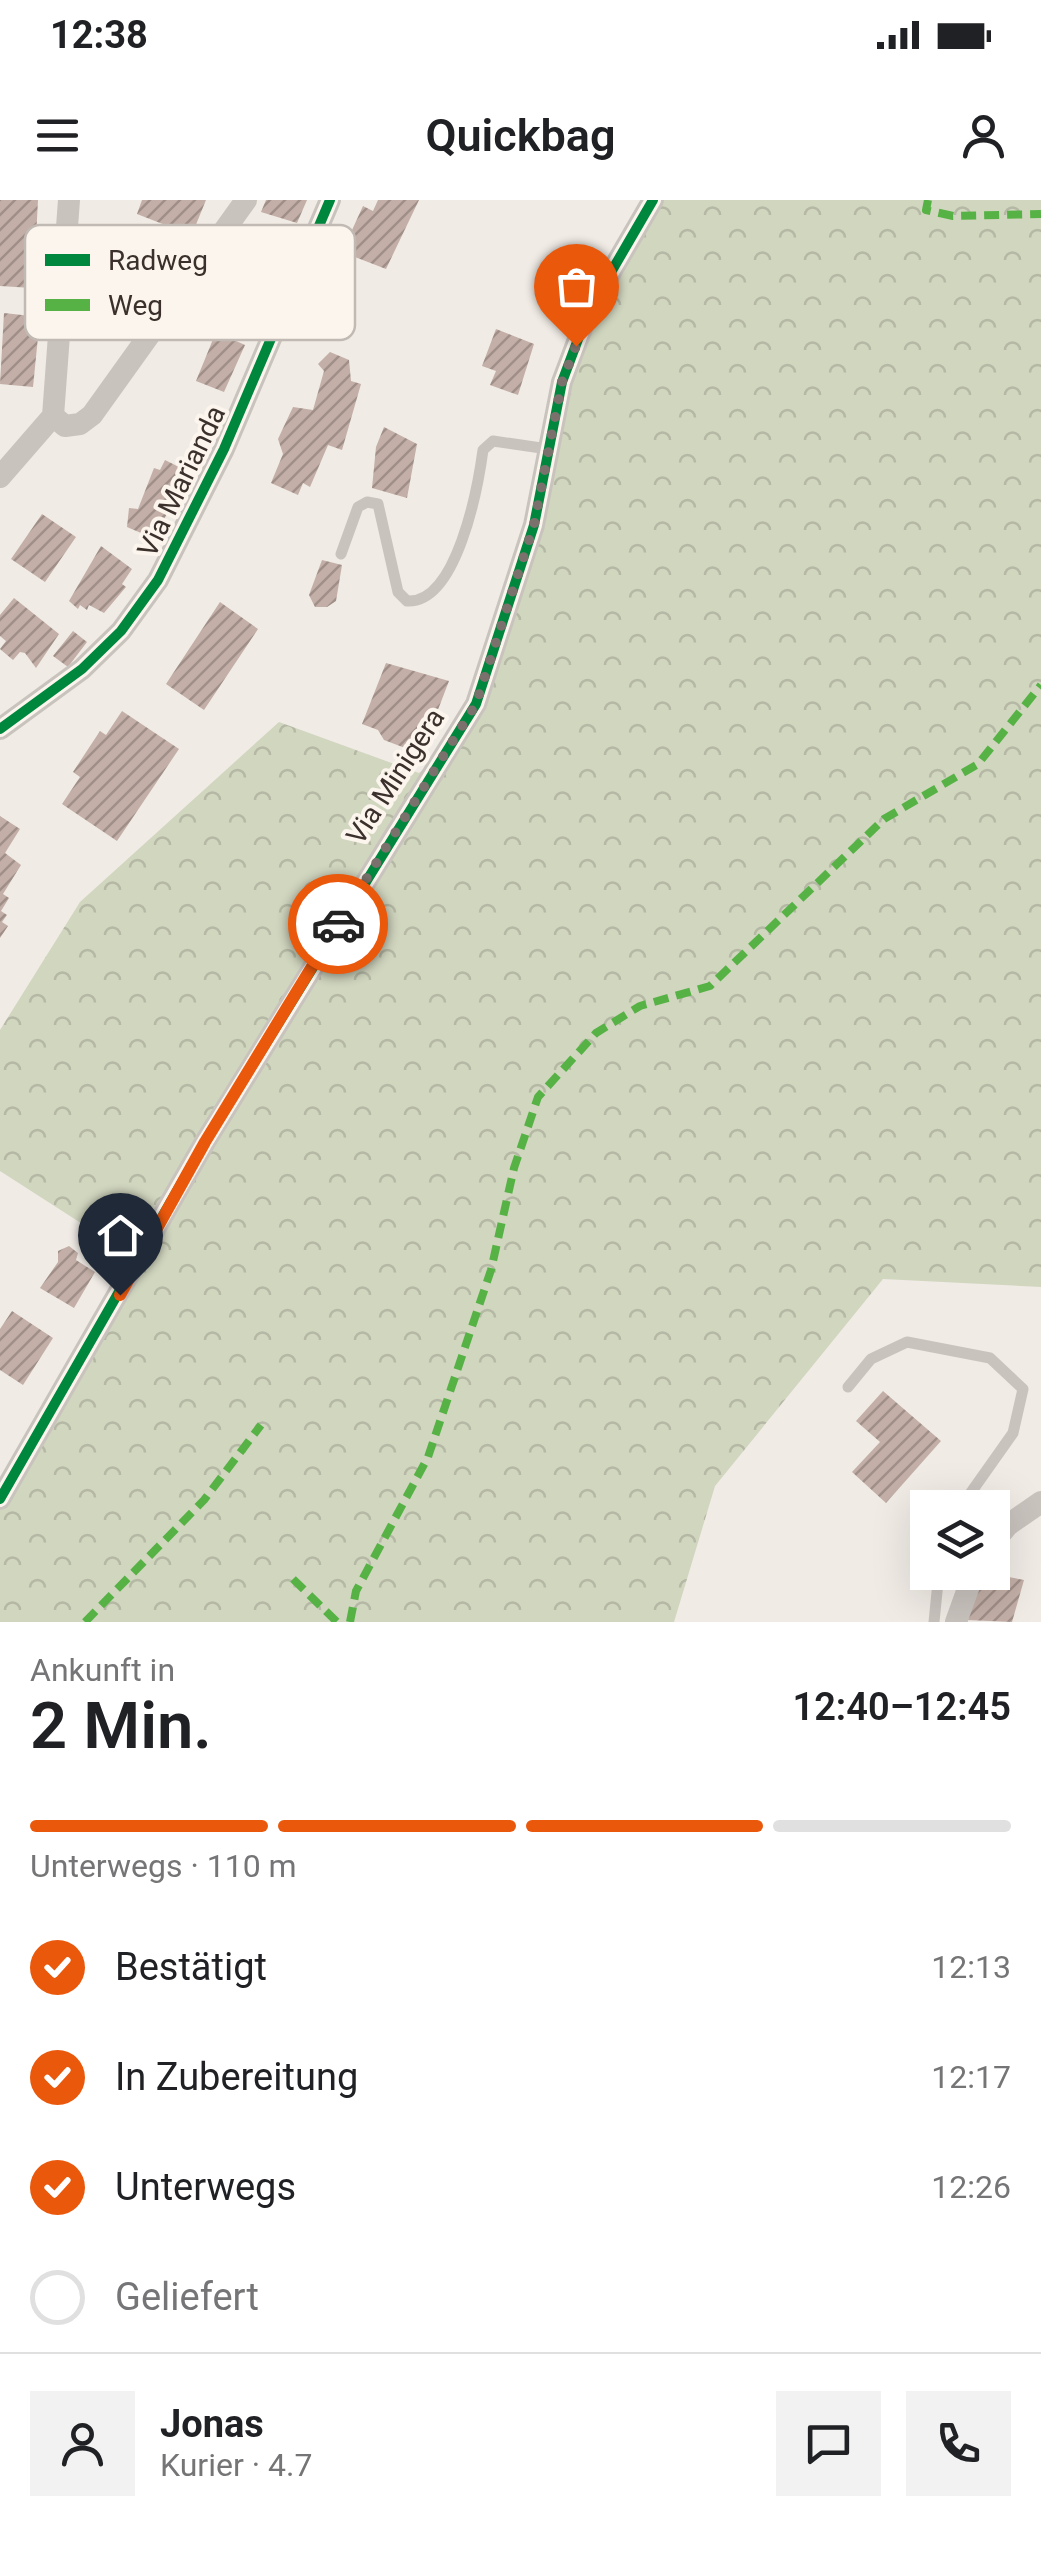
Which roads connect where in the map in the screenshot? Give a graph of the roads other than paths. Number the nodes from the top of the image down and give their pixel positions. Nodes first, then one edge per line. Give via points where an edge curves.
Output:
1 (70, 200) edge
2 (246, 200) edge
3 (330, 200) edge
4 (653, 200) edge
5 (68, 225) edge
6 (228, 225) edge
7 (319, 225) edge
8 (59, 340) edge
9 (146, 340) edge
10 (270, 340) edge
11 (53, 416) junction
12 (549, 449) junction
13 (0, 477) edge
14 (341, 554) dead end
15 (0, 729) edge
16 (848, 1387) dead end
17 (973, 1490) edge
18 (0, 1500) edge
19 (1041, 1502) edge
20 (1010, 1523) edge
21 (937, 1590) edge
22 (968, 1590) edge
23 (934, 1622) edge
24 (956, 1622) edge

1 - 5 street
2 - 6 street
3 - 7 street, Via Marianda
4 - 12 street, Via Minigera via 589,310 562,382
8 - 11 street
9 - 11 street via 92,415 65,426
10 - 15 street, Via Marianda via 158,580 82,669
11 - 13 street
12 - 14 lane via 493,441 483,450 475,508 454,558 418,602 398,592 378,504 358,507
12 - 18 street, Via Minigera via 534,525 476,704 205,1142
16 - 17 lane via 871,1358 907,1342 990,1358 1023,1389 1013,1433
19 - 20 street
21 - 23 lane
22 - 24 street

